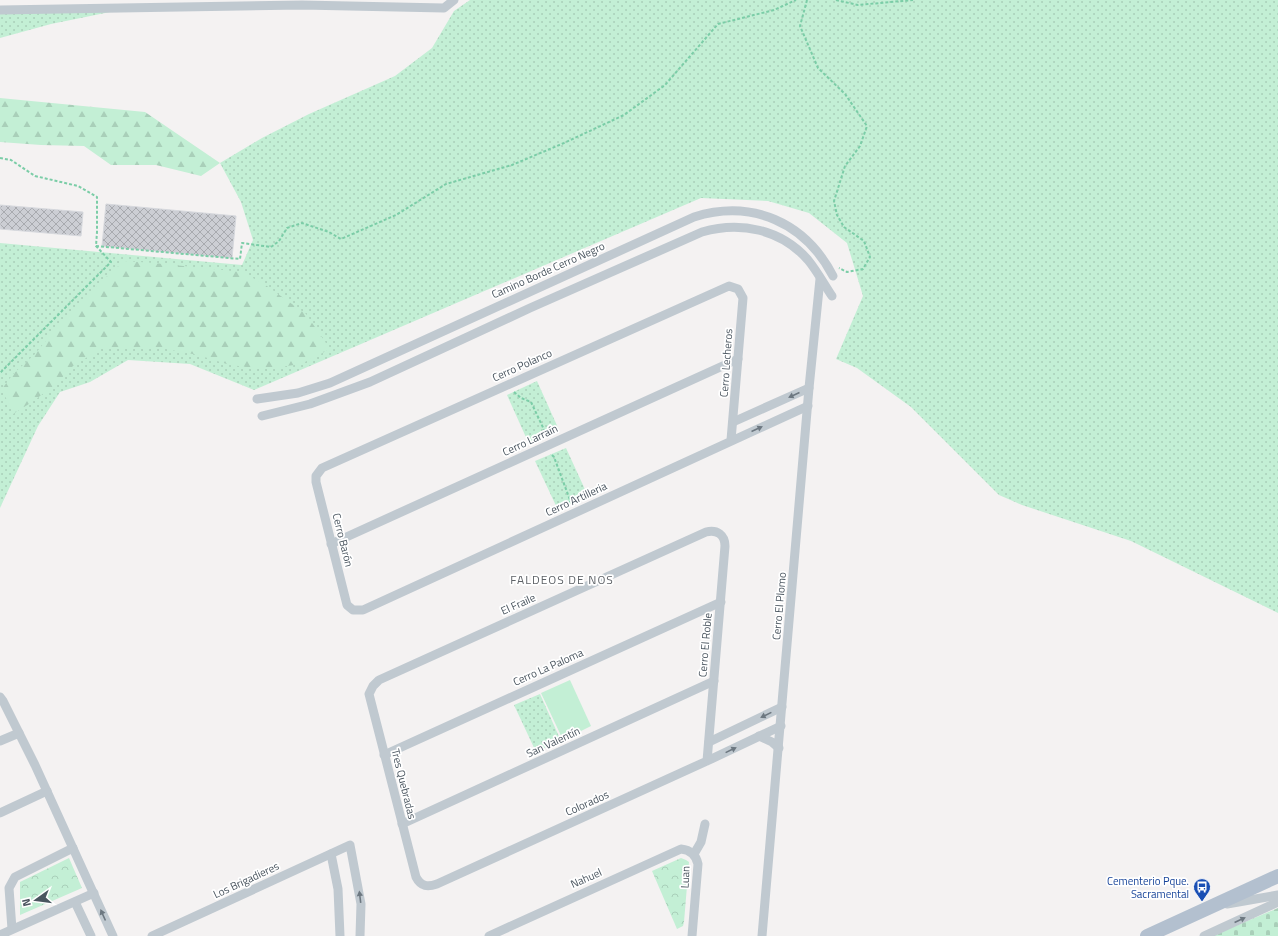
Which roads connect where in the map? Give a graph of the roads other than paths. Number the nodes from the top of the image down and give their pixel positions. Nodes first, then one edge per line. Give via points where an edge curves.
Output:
1 (454, 0) edge
2 (0, 10) edge
3 (833, 276) dead end
4 (820, 279) junction
5 (738, 289) joint
6 (832, 296) dead end
7 (738, 358) junction
8 (809, 388) junction
9 (808, 406) junction
10 (733, 422) junction
11 (731, 440) junction
12 (318, 473) joint
13 (720, 533) joint
14 (331, 544) junction
15 (721, 602) junction
16 (353, 610) joint
17 (714, 681) junction
18 (372, 686) joint
19 (0, 697) edge
20 (782, 707) junction
21 (781, 726) junction
22 (19, 733) junction
23 (759, 736) junction
24 (0, 742) edge
25 (709, 742) junction
26 (779, 748) junction
27 (384, 755) junction
28 (707, 762) junction
29 (47, 791) junction
30 (0, 813) edge
31 (402, 824) junction
32 (705, 824) dead end
33 (73, 848) junction
34 (331, 854) junction
35 (694, 854) junction
36 (1278, 876) edge
37 (424, 885) joint
38 (94, 893) junction
39 (1278, 895) edge
40 (75, 902) junction
41 (1278, 902) edge
42 (1212, 907) junction
43 (12, 929) junction
44 (0, 934) edge
45 (91, 936) edge
46 (113, 936) edge
47 (152, 936) edge
48 (340, 936) edge
49 (360, 936) edge
50 (489, 936) edge
51 (692, 936) edge
52 (762, 936) edge
53 (1147, 936) edge
54 (1204, 936) edge

1 - 2 street via 444,8 294,5
3 - 4 street, Camino Borde Cerro Negro via 806,239 778,221 743,211 706,213 330,383 298,393 261,399 265,415 324,400 370,382 713,228 748,227 775,236 799,252 811,264
4 - 6 street
4 - 8 street, Cerro El Plomo
5 - 7 street, Cerro Lecheros via 743,302
5 - 12 street, Cerro Polanco via 725,287 325,466
7 - 10 street, Cerro Lecheros
7 - 14 street, Cerro Larraín
8 - 9 street, Cerro El Plomo
8 -> 10 street
11 -> 9 street, Cerro Artilleria
9 - 20 street, Cerro El Plomo
10 - 11 street, Cerro Lecheros
11 - 16 street, Cerro Artilleria via 363,610
12 - 14 street, Cerro Barón via 316,482
13 - 15 street, Cerro El Roble via 726,543
13 - 18 street, El Fraile via 706,532 379,680
14 - 16 street, Cerro Barón via 347,605
15 - 17 street, Cerro El Roble
15 - 27 street, Cerro La Paloma
17 - 25 street, Cerro El Roble
17 - 31 street, San Valentín
18 - 27 street, Tres Quebradas via 369,694
19 - 22 street
20 - 21 street, Cerro El Plomo
20 -> 25 street
21 - 23 street, Colorados
21 - 26 street, Cerro El Plomo
22 - 24 street
22 - 29 street
23 - 26 street
28 -> 23 street, Colorados
25 - 28 street, Cerro El Roble
26 - 52 street, Cerro El Plomo
27 - 31 street, Tres Quebradas
28 - 37 street, Colorados via 437,884
29 - 30 street
29 - 33 street
31 - 37 street, Tres Quebradas via 416,877
32 - 35 street, Luan via 701,842
33 - 38 street
33 - 43 street via 15,877 9,888
34 - 47 street, Los Brigadieres
34 - 48 street via 338,889
49 -> 34 street, Los Brigadieres via 361,904 350,845
35 - 50 street, Nahuel via 686,850 677,850
35 - 51 street, Luan via 698,868
36 - 42 main road
38 - 40 street
46 -> 38 street
39 - 42 street
40 - 43 street
40 - 45 street
54 -> 41 street
42 - 53 main road
43 - 44 street

